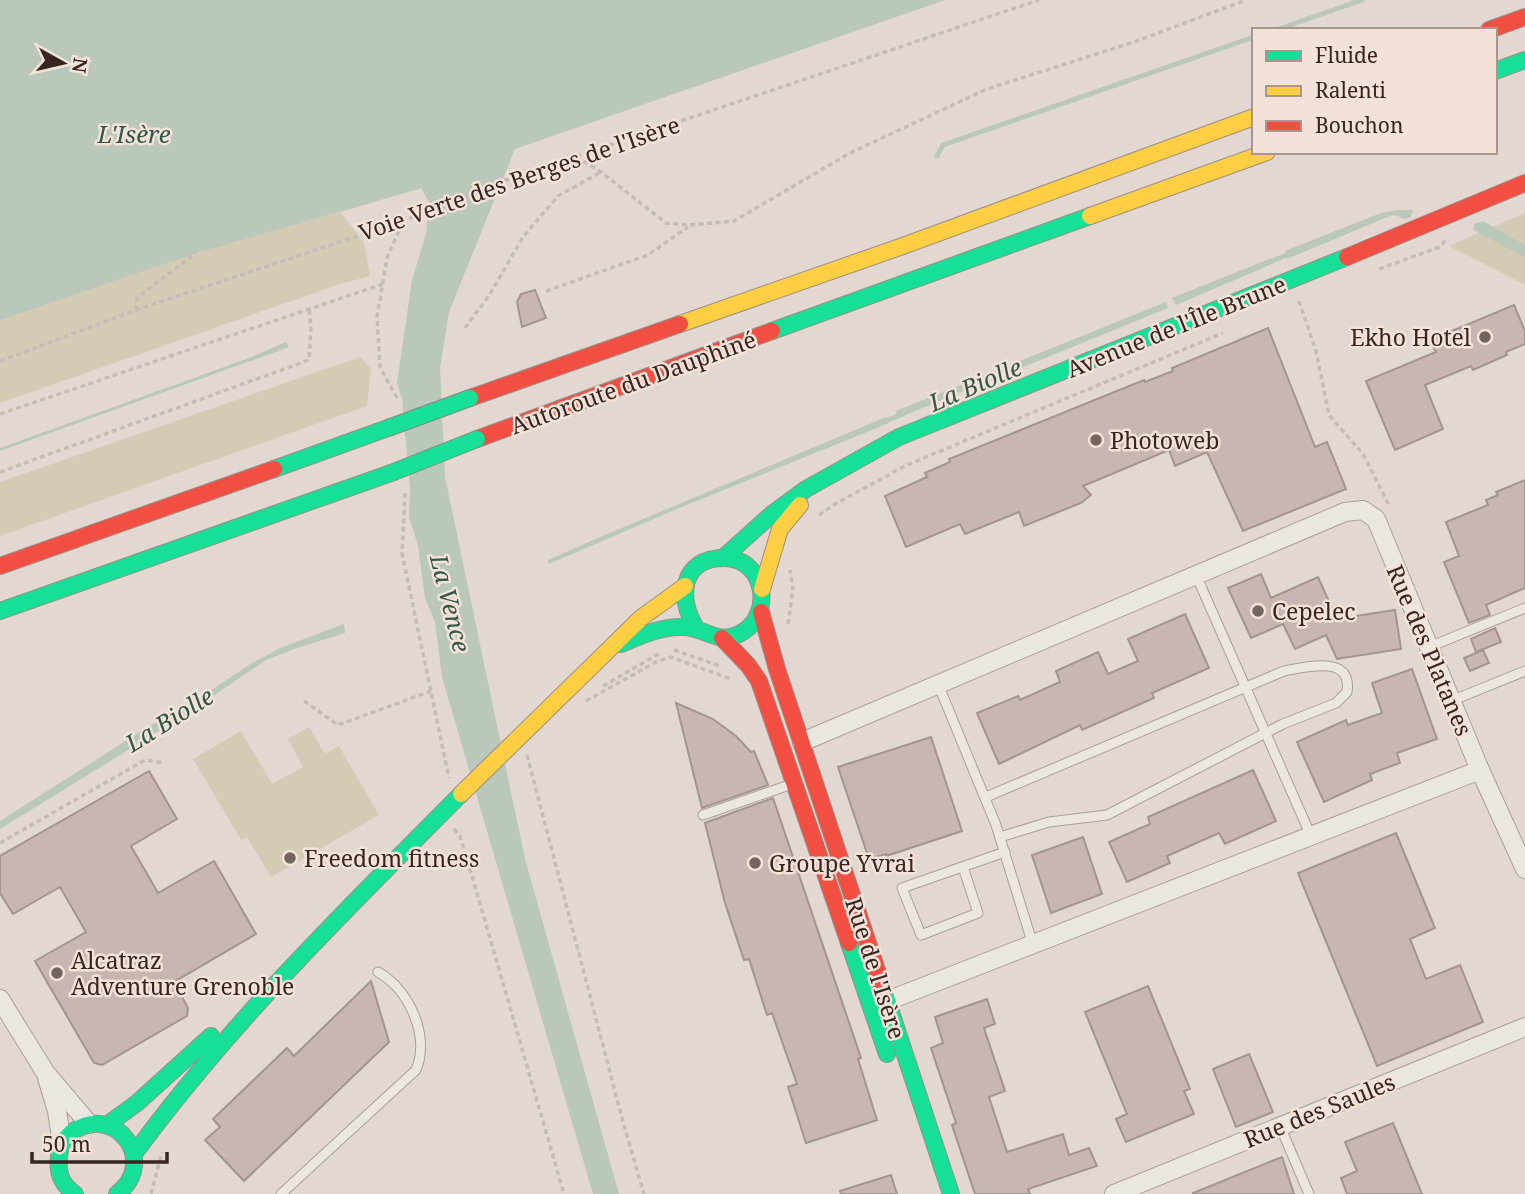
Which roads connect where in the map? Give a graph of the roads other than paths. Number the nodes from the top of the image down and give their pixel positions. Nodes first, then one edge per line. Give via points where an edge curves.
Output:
1 (1525, 17) edge
2 (1495, 28) edge
3 (1525, 60) edge
4 (1497, 70) edge
5 (1252, 118) edge
6 (1261, 154) edge
7 (1525, 183) edge
8 (830, 475) junction
9 (723, 558) junction
10 (0, 566) edge
11 (1196, 575) junction
12 (685, 586) junction
13 (762, 589) junction
14 (1525, 608) edge
15 (0, 611) edge
16 (761, 612) junction
17 (696, 628) junction
18 (722, 638) junction
19 (1429, 646) junction
20 (611, 648) junction
21 (1525, 671) edge
22 (938, 684) junction
23 (1245, 687) junction
24 (1451, 701) junction
25 (1266, 733) junction
26 (802, 742) junction
27 (784, 749) junction
28 (1480, 770) junction
29 (813, 776) junction
30 (795, 782) junction
31 (986, 797) junction
32 (703, 815) dead end
33 (1311, 836) junction
34 (1000, 838) junction
35 (1005, 852) junction
36 (963, 867) junction
37 (1525, 869) edge
38 (1033, 945) junction
39 (378, 972) dead end
40 (0, 999) edge
41 (259, 1000) junction
42 (887, 1001) junction
43 (1525, 1027) edge
44 (891, 1068) dead end
45 (45, 1072) junction
46 (98, 1124) junction
47 (1280, 1126) junction
48 (62, 1144) junction
49 (134, 1154) junction
50 (120, 1193) edge
51 (75, 1194) edge
52 (281, 1194) edge
53 (951, 1194) edge
54 (1115, 1194) edge
55 (1309, 1194) edge

1 - 2 main road
3 - 4 main road
5 - 10 main road, Autoroute du Dauphiné, bridge
6 - 15 main road, Autoroute du Dauphiné, bridge
7 - 8 main road, Avenue de l'Île Brune via 899,437
8 - 9 main road, Avenue de l'Île Brune via 772,514
8 - 13 main road, Avenue de l'Île Brune via 780,529
9 - 12 main road via 695,569
9 - 13 main road via 743,563
11 - 19 street, Rue des Platanes via 1345,512 1363,510 1376,519
11 - 22 street, Rue des Platanes
11 - 23 lane
12 - 17 main road via 684,608
12 - 20 main road via 640,618
13 - 16 main road
14 - 19 lane
16 - 18 main road via 746,631
16 - 26 main road, Rue de l'Isère
17 - 18 main road
17 - 20 main road via 652,632
18 - 27 main road, Rue de l'Isère via 759,681
19 - 24 street, Rue des Platanes
20 - 41 main road via 458,788 439,816
21 - 24 lane
22 - 26 street, Rue des Platanes
22 - 31 lane
23 - 25 lane
23 - 25 lane via 1284,671 1322,664 1340,670 1348,680 1347,692 1336,702
23 - 31 lane
24 - 28 street, Rue des Platanes
25 - 33 lane
25 - 34 lane via 1107,815 1049,822
26 - 27 main road
26 - 29 main road, Rue de l'Isère
27 - 30 main road, Rue de l'Isère
28 - 33 street
28 - 37 street
29 - 30 lane
29 - 42 main road, Rue de l'Isère
30 - 32 lane
30 - 44 main road, Rue de l'Isère
31 - 34 lane
33 - 38 street
34 - 35 lane
35 - 36 lane
35 - 38 lane
36 - 36 lane via 902,888 921,936 978,913
38 - 42 street
39 - 52 lane via 391,979 405,999 421,1033 421,1060 416,1070
40 - 45 street
41 - 46 main road via 219,1028 137,1103
41 - 49 main road via 179,1093
42 - 53 main road, Rue de l'Isère
43 - 47 street, Rue des Saules
45 - 46 street
45 - 48 street
46 - 48 main road via 78,1128
46 - 49 main road via 117,1129
47 - 54 street, Rue des Saules
47 - 55 lane
48 - 51 main road via 55,1177
49 - 50 main road via 133,1173

